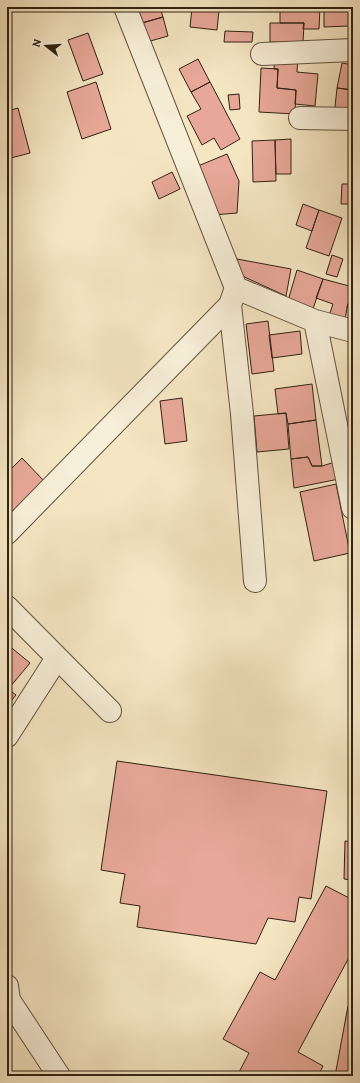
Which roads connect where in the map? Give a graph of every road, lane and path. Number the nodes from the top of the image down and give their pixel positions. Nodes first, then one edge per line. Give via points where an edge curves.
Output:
1 (125, 7) edge
2 (353, 50) edge
3 (262, 54) dead end
4 (300, 118) dead end
5 (353, 119) edge
6 (233, 297) junction
7 (315, 321) junction
8 (353, 331) edge
9 (353, 508) edge
10 (7, 533) edge
11 (255, 581) dead end
12 (7, 607) edge
13 (57, 658) junction
14 (110, 711) dead end
15 (7, 736) edge
16 (7, 986) edge
17 (59, 1076) edge

1 - 6 street
2 - 3 street
4 - 5 street
6 - 7 street
6 - 10 street
6 - 11 street
7 - 8 street
7 - 9 street
12 - 13 street
13 - 14 street
13 - 15 street
16 - 17 street via 9,1000

